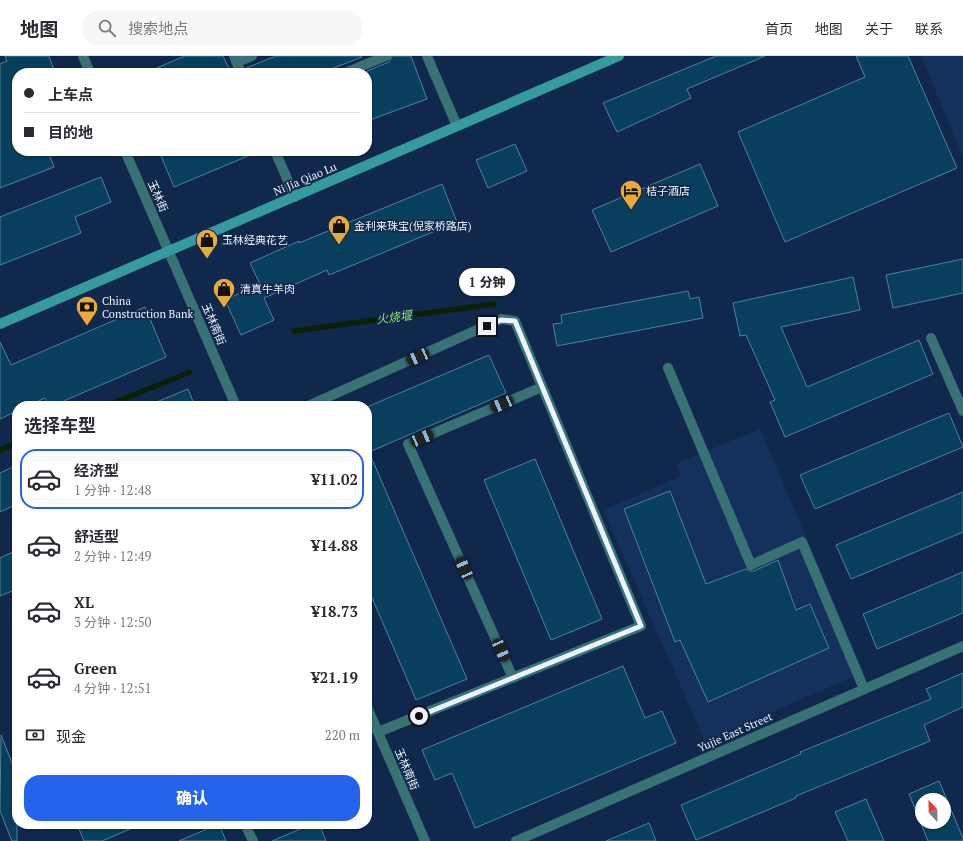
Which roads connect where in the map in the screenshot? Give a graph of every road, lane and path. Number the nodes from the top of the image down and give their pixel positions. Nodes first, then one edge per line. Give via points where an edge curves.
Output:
1 (83, 56) edge
2 (252, 56) edge
3 (386, 56) edge
4 (427, 56) edge
5 (619, 56) edge
6 (235, 59) edge
7 (88, 68) edge
8 (357, 68) edge
9 (457, 126) junction
10 (127, 156) edge
11 (277, 156) edge
12 (295, 197) junction
13 (169, 251) junction
14 (0, 324) edge
15 (931, 338) dead end
16 (668, 368) dead end
17 (542, 387) junction
18 (234, 401) edge
19 (319, 401) edge
20 (963, 410) edge
21 (963, 646) edge
22 (513, 678) junction
23 (864, 689) junction
24 (372, 718) edge
25 (378, 732) junction
26 (247, 829) edge
27 (252, 841) edge
28 (425, 841) edge
29 (516, 841) edge

1 - 7 street
2 - 6 street
3 - 8 street
4 - 9 street
5 - 9 main road, Ni Jia Qiao Lu
9 - 12 main road, Ni Jia Qiao Lu
10 - 13 street, 玉林街
11 - 12 street
12 - 13 main road, Ni Jia Qiao Lu
13 - 14 main road, Ni Jia Qiao Lu
13 - 18 street, 玉林南街
15 - 20 street
16 - 23 street via 751,565 802,542
17 - 19 street via 515,321 501,320
17 - 22 street via 641,626
17 - 22 street via 408,444
21 - 23 street, Yujie East Street
22 - 25 street
23 - 29 street, Yujie East Street
24 - 25 street, 玉林南街
25 - 28 street, 玉林南街
26 - 27 street

